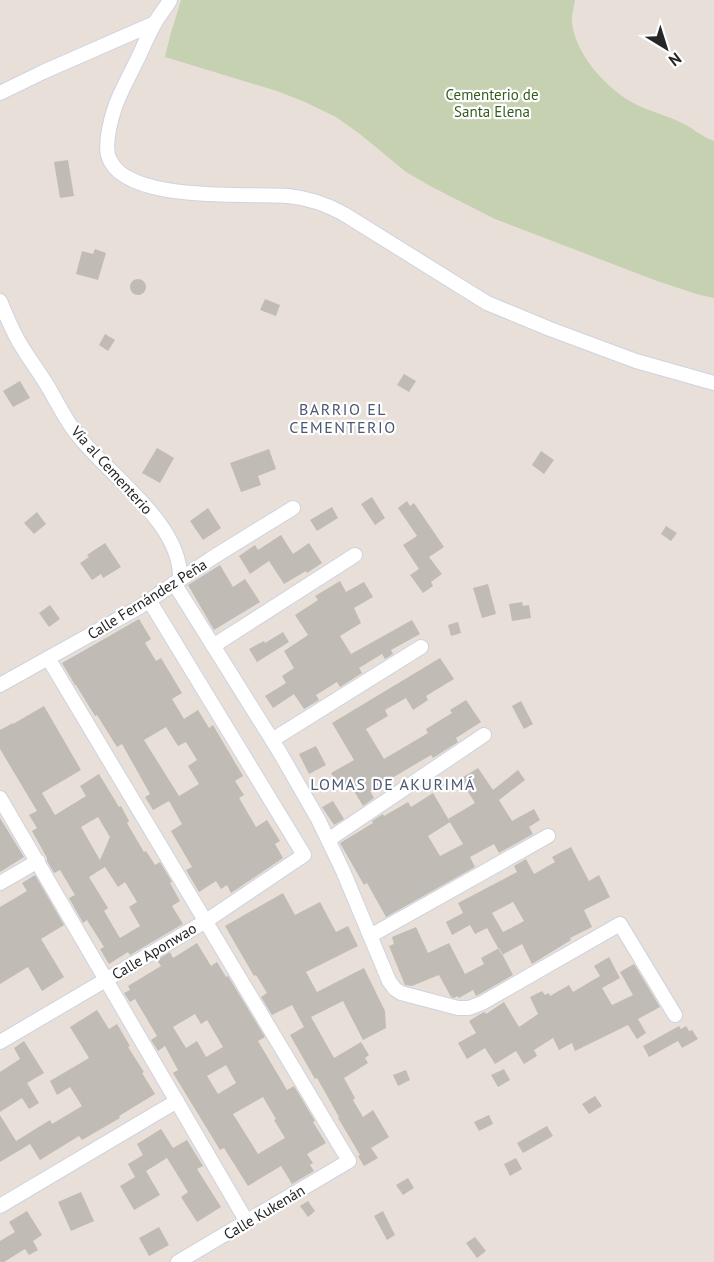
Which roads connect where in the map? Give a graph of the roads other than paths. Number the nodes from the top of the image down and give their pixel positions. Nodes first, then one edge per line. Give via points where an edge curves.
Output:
1 (170, 0) edge
2 (155, 23) junction
3 (0, 93) edge
4 (0, 301) edge
5 (714, 383) edge
6 (292, 508) dead end
7 (356, 555) dead end
8 (177, 581) junction
9 (149, 600) junction
10 (213, 646) junction
11 (421, 647) dead end
12 (48, 658) junction
13 (0, 685) edge
14 (484, 735) dead end
15 (272, 740) junction
16 (0, 798) edge
17 (548, 836) dead end
18 (328, 840) junction
19 (38, 861) junction
20 (0, 883) edge
21 (206, 921) junction
22 (370, 936) junction
23 (106, 980) junction
24 (675, 1015) dead end
25 (0, 1042) edge
26 (177, 1101) junction
27 (0, 1206) edge
28 (247, 1222) junction
29 (178, 1262) edge

1 - 2 street
2 - 3 street
2 - 5 street via 122,89 110,127 108,156 133,181 195,194 288,196 319,202 487,303 636,361
4 - 8 street, Vía al Cementerio via 22,348 73,430 143,503 169,538 180,568
6 - 8 street, Calle Fernández Peña
7 - 10 street
8 - 9 street, Calle Fernández Peña
8 - 10 street
9 - 12 street, Calle Fernández Peña
9 - 21 street, Calle Aponwao via 304,855
10 - 15 street
11 - 15 street
12 - 13 street, Calle Fernández Peña
12 - 21 street
14 - 18 street
15 - 18 street
16 - 19 street
17 - 22 street
18 - 22 street
19 - 20 street
19 - 23 street
21 - 23 street, Calle Aponwao
21 - 28 street, Calle Kukenán via 349,1161
22 - 24 street via 395,989 469,1008 620,924
23 - 25 street, Calle Aponwao
23 - 26 street
26 - 27 street
26 - 28 street
28 - 29 street, Calle Kukenán

